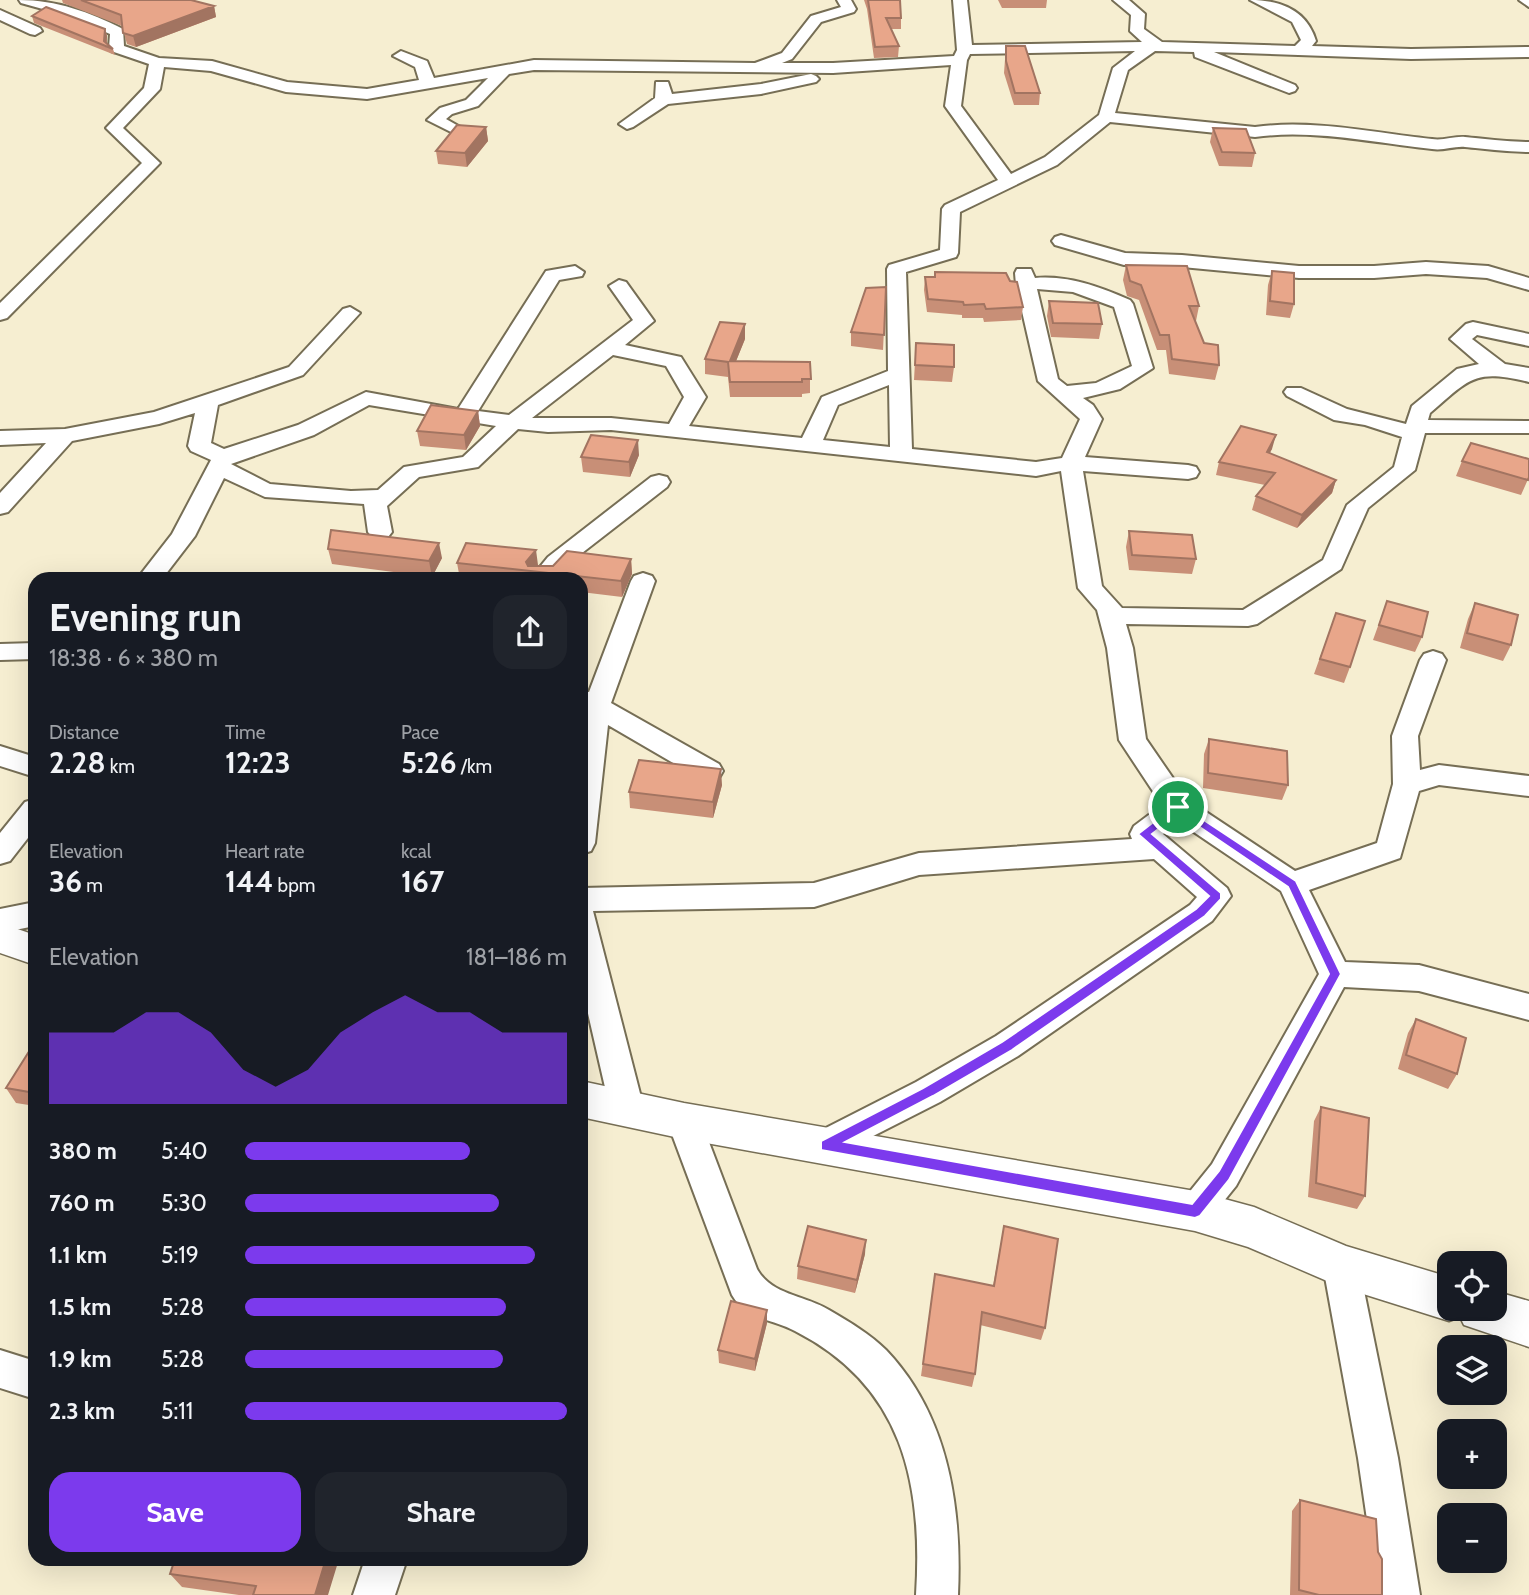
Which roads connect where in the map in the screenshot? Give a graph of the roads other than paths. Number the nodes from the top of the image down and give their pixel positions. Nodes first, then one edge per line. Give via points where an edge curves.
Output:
1 (10, 0) edge
2 (26, 0) edge
3 (844, 0) edge
4 (960, 0) edge
5 (1121, 0) edge
6 (1257, 0) edge
7 (0, 2) edge
8 (0, 14) edge
9 (35, 31) dead end
10 (1153, 47) junction
11 (1280, 49) junction
12 (1299, 50) junction
13 (1529, 52) edge
14 (962, 55) junction
15 (401, 56) dead end
16 (157, 62) junction
17 (792, 62) junction
18 (657, 65) junction
19 (504, 70) junction
20 (427, 81) junction
21 (662, 100) junction
22 (1286, 100) junction
23 (1106, 117) junction
24 (627, 124) dead end
25 (1290, 130) junction
26 (461, 132) edge
27 (1529, 147) edge
28 (1007, 182) junction
29 (1060, 241) dead end
30 (575, 272) dead end
31 (1529, 284) edge
32 (618, 286) dead end
33 (350, 313) dead end
34 (0, 314) edge
35 (1528, 336) edge
36 (609, 348) junction
37 (1499, 370) junction
38 (899, 374) junction
39 (1529, 376) edge
40 (1061, 392) junction
41 (1294, 392) dead end
42 (208, 401) junction
43 (464, 416) junction
44 (150, 419) junction
45 (513, 422) junction
46 (1529, 427) edge
47 (1415, 430) junction
48 (675, 432) junction
49 (65, 436) junction
50 (0, 438) edge
51 (199, 446) junction
52 (809, 446) junction
53 (901, 455) junction
54 (220, 462) junction
55 (1072, 463) junction
56 (1188, 472) dead end
57 (659, 482) dead end
58 (384, 496) junction
59 (0, 507) edge
60 (380, 532) dead end
61 (155, 572) edge
62 (548, 572) edge
63 (643, 581) dead end
64 (1111, 615) junction
65 (28, 651) edge
66 (0, 652) edge
67 (1433, 660) dead end
68 (589, 702) edge
69 (588, 720) edge
70 (0, 756) edge
71 (28, 765) edge
72 (709, 771) edge
73 (1407, 784) junction
74 (1529, 786) edge
75 (1178, 807) junction
76 (28, 818) edge
77 (1159, 848) junction
78 (0, 853) edge
79 (1292, 884) junction
80 (588, 900) edge
81 (28, 915) edge
82 (0, 921) edge
83 (0, 938) edge
84 (588, 947) edge
85 (28, 948) edge
86 (1335, 974) junction
87 (1529, 1007) edge
88 (588, 1101) edge
89 (627, 1109) junction
90 (684, 1121) junction
91 (826, 1145) junction
92 (1195, 1211) junction
93 (1341, 1266) junction
94 (1437, 1295) edge
95 (1507, 1317) edge
96 (1529, 1324) edge
97 (0, 1369) edge
98 (28, 1378) edge
99 (384, 1566) edge
100 (374, 1595) edge
101 (937, 1595) edge
102 (1399, 1595) edge

1 - 7 street
2 - 16 street via 88,17 118,32 116,48
3 - 17 street via 849,9 816,19
4 - 14 street
5 - 10 street via 1138,14 1137,31
6 - 12 street via 1285,9 1306,27 1309,41
8 - 9 street
10 - 11 street
10 - 14 street
10 - 22 street via 1207,55
10 - 23 street via 1121,68
11 - 12 street
11 - 22 street via 1292,76
12 - 13 street
14 - 17 street
14 - 28 street via 953,106
15 - 20 street via 422,64
16 - 20 street via 212,66 286,87 367,94
16 - 34 street via 152,89 114,128 152,163
17 - 18 street via 757,67
17 - 21 street via 813,79
18 - 19 street via 569,64
18 - 21 street
19 - 20 street
19 - 26 street via 472,103 446,111 435,120
21 - 24 street
22 - 25 street
23 - 25 street via 1255,132
23 - 28 street via 1051,161
25 - 27 street via 1437,145 1462,142
28 - 38 street via 951,209 949,253 896,269
29 - 31 street via 1124,259 1298,272 1426,268 1489,272
30 - 43 street via 554,275
32 - 36 street via 644,321
33 - 42 street via 296,371
35 - 37 street via 1473,328 1460,339
36 - 45 street
36 - 48 street via 674,361 695,397
37 - 39 street
37 - 47 street via 1464,373 1420,411
38 - 52 street via 829,401
38 - 53 street
40 - 40 street via 1048,381 1025,279 1089,290 1122,304 1127,317 1143,369 1094,393
40 - 55 street via 1091,419
41 - 47 street via 1342,415
42 - 44 street
42 - 51 street
43 - 45 street
43 - 54 street via 366,398 306,430
44 - 49 street
44 - 51 street
45 - 48 street via 611,424
45 - 58 street via 470,462 412,472
46 - 47 street
47 - 64 street via 1404,470 1358,505 1333,564 1248,618
48 - 52 street
49 - 50 street
49 - 59 street
51 - 54 street
52 - 53 street
53 - 55 street via 1036,469
54 - 58 street via 265,491
54 - 61 street via 183,536
55 - 56 street
55 - 64 street via 1090,588
57 - 62 street
58 - 60 street via 375,503
63 - 68 street
64 - 75 street via 1133,740
65 - 66 street
67 - 73 street via 1405,736
68 - 69 street
68 - 72 street
70 - 71 street
73 - 74 street via 1439,775
73 - 79 street via 1390,850
75 - 77 street via 1144,834
75 - 79 street
76 - 78 street
77 - 80 street via 919,864 814,895
77 - 91 street via 1216,896 1200,913 1007,1046
79 - 86 street
81 - 82 street
83 - 85 street
84 - 89 street
86 - 87 street via 1419,978
86 - 92 street via 1224,1175
88 - 89 street
89 - 90 street
90 - 91 street
90 - 101 street via 752,1294 772,1308 800,1314 844,1340 883,1373 915,1423 933,1483 941,1556
91 - 92 street
92 - 93 street via 1254,1228
93 - 94 street
93 - 102 street
95 - 96 street
97 - 98 street
99 - 100 street

